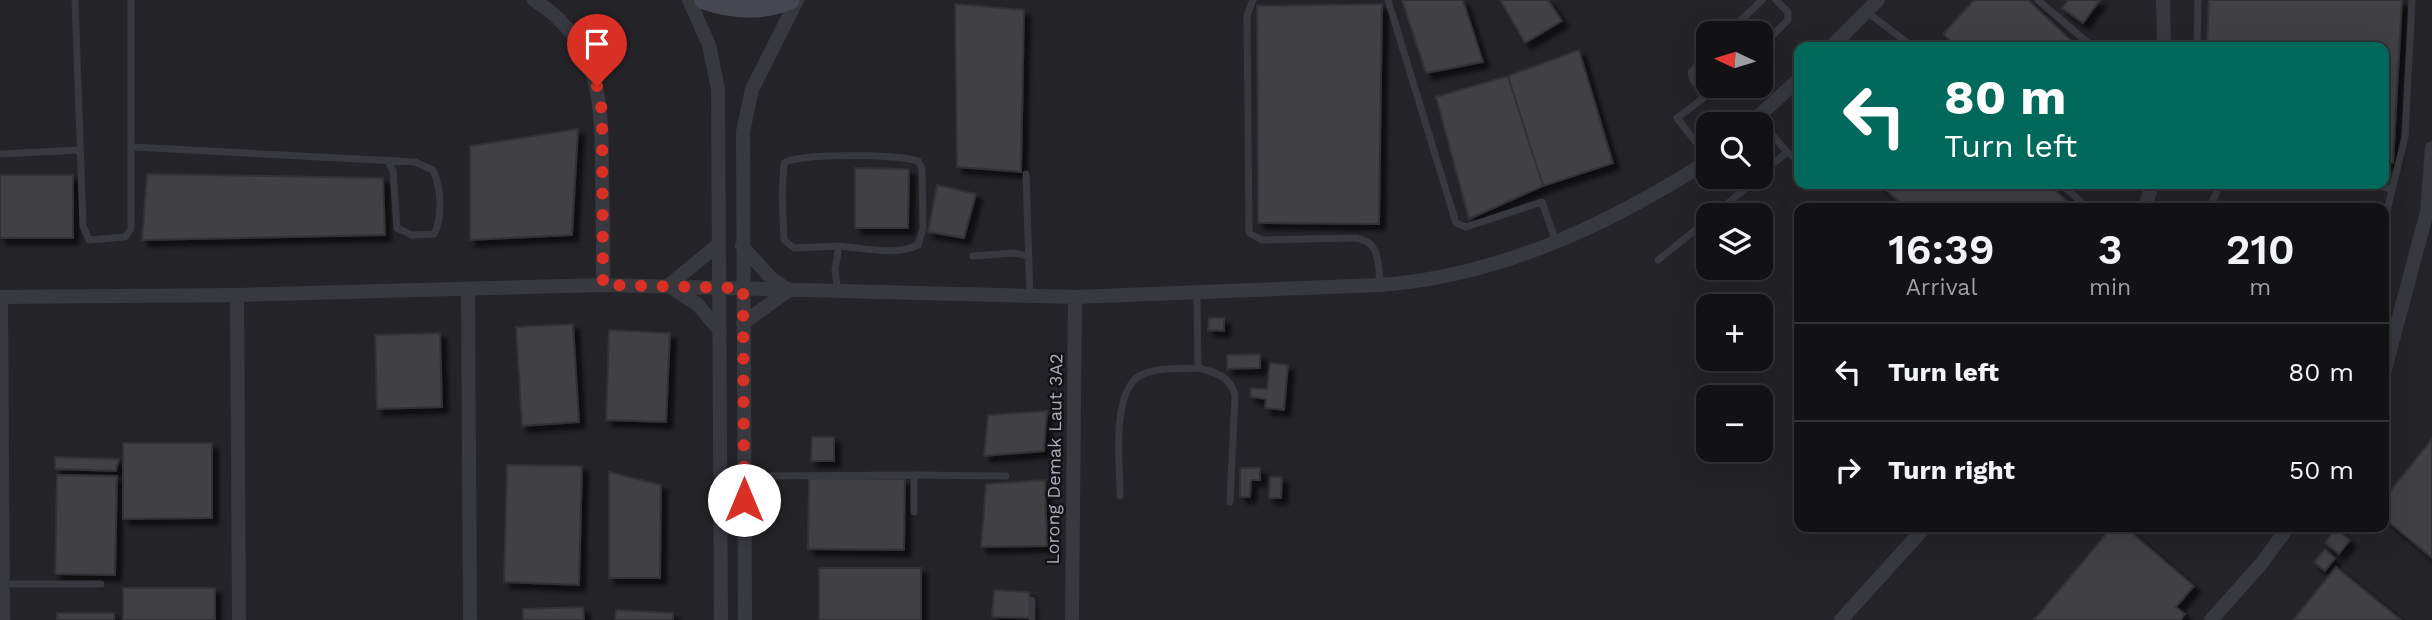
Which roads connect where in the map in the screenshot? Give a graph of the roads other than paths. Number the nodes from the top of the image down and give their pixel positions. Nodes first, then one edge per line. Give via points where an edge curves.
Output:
1 (75, 0) edge
2 (131, 0) edge
3 (534, 0) edge
4 (689, 0) edge
5 (704, 0) edge
6 (790, 0) edge
7 (797, 0) edge
8 (1253, 0) edge
9 (1388, 0) edge
10 (1762, 0) edge
11 (1776, 0) edge
12 (1878, 0) edge
13 (2164, 0) edge
14 (2198, 0) edge
15 (2412, 0) edge
16 (2043, 1) edge
17 (1867, 12) junction
18 (1740, 21) edge
19 (1773, 35) edge
20 (1903, 39) junction
21 (1836, 42) edge
22 (1900, 42) edge
23 (1907, 42) edge
24 (2088, 42) edge
25 (2164, 42) edge
26 (2197, 42) edge
27 (1696, 66) edge
28 (1696, 84) edge
29 (1794, 84) edge
30 (1703, 98) edge
31 (1764, 112) edge
32 (1773, 139) edge
33 (1696, 144) edge
34 (133, 147) junction
35 (2432, 148) edge
36 (80, 150) junction
37 (1787, 152) junction
38 (0, 154) edge
39 (1794, 157) edge
40 (388, 161) junction
41 (1773, 164) edge
42 (1696, 167) edge
43 (1026, 174) dead end
44 (1745, 189) edge
45 (2067, 189) edge
46 (2389, 189) edge
47 (2392, 190) junction
48 (1728, 203) edge
49 (2082, 203) edge
50 (2389, 203) edge
51 (2430, 213) edge
52 (1696, 230) edge
53 (1556, 243) junction
54 (719, 244) junction
55 (742, 246) junction
56 (839, 246) junction
57 (973, 256) dead end
58 (1028, 256) junction
59 (1658, 260) dead end
60 (603, 285) junction
61 (669, 285) junction
62 (1380, 285) junction
63 (719, 287) junction
64 (743, 288) junction
65 (468, 289) junction
66 (790, 290) junction
67 (838, 293) junction
68 (237, 295) junction
69 (1197, 295) junction
70 (1, 297) edge
71 (1074, 297) junction
72 (1030, 298) junction
73 (743, 323) junction
74 (720, 331) junction
75 (2389, 356) edge
76 (1198, 369) junction
77 (914, 475) junction
78 (744, 476) junction
79 (1006, 476) dead end
80 (1120, 496) dead end
81 (1230, 502) dead end
82 (914, 512) dead end
83 (1920, 532) edge
84 (2284, 532) edge
85 (3, 584) junction
86 (101, 584) dead end
87 (1032, 600) dead end
88 (4, 620) edge
89 (239, 620) edge
90 (470, 620) edge
91 (721, 620) edge
92 (745, 620) edge
93 (1032, 620) edge
94 (1072, 620) edge
95 (1841, 620) edge
96 (2211, 620) edge

1 - 36 lane
2 - 34 lane
3 - 60 street via 582,49 601,98
4 - 54 street via 709,45 718,89
5 - 6 main road via 740,9
7 - 55 street via 761,67 747,110
8 - 62 lane via 1247,15 1249,233 1262,240 1367,241 1377,253
9 - 53 lane via 1456,223 1466,227 1542,202
10 - 18 lane
11 - 19 lane via 1788,12 1788,20
12 - 17 street
13 - 25 street
14 - 26 lane
15 - 47 lane via 2405,138
16 - 24 lane
17 - 20 lane
17 - 21 street
20 - 22 lane
20 - 23 lane
27 - 28 lane via 1691,72
29 - 31 street
30 - 33 lane via 1677,118
32 - 37 lane
34 - 36 lane via 131,229 125,237 103,240 89,240 85,235
34 - 40 lane
35 - 51 street
36 - 38 lane
37 - 39 lane
37 - 41 lane
40 - 40 lane via 393,171 397,228 412,235 434,234 440,212 433,170 415,162
42 - 53 street via 1610,220
43 - 58 lane
44 - 48 lane
45 - 49 lane
46 - 47 lane
47 - 50 lane
51 - 75 street
52 - 59 lane
53 - 62 street via 1492,265
54 - 61 street
54 - 63 street
55 - 64 street
55 - 66 street via 771,278
56 - 56 lane via 794,248 786,244 782,193 786,160 918,160 923,229 918,245 883,250
56 - 67 lane
57 - 58 lane
58 - 72 lane
60 - 61 street
60 - 65 street
61 - 63 street
61 - 74 street via 691,299
62 - 69 street
63 - 64 street
63 - 74 street
64 - 66 street
64 - 73 street
65 - 68 street
65 - 90 street
66 - 67 street
66 - 73 street
67 - 72 street
68 - 70 street
68 - 89 street
69 - 71 street
69 - 76 lane
70 - 85 street
71 - 72 street
71 - 94 street, Lorong Demak Laut 3A2
73 - 78 street
74 - 91 street
76 - 80 lane via 1153,371 1125,389
76 - 81 lane via 1228,380 1235,395
77 - 78 lane
77 - 79 lane
77 - 82 lane
78 - 92 street
83 - 95 street
84 - 96 street
85 - 86 lane
85 - 88 street
87 - 93 lane

